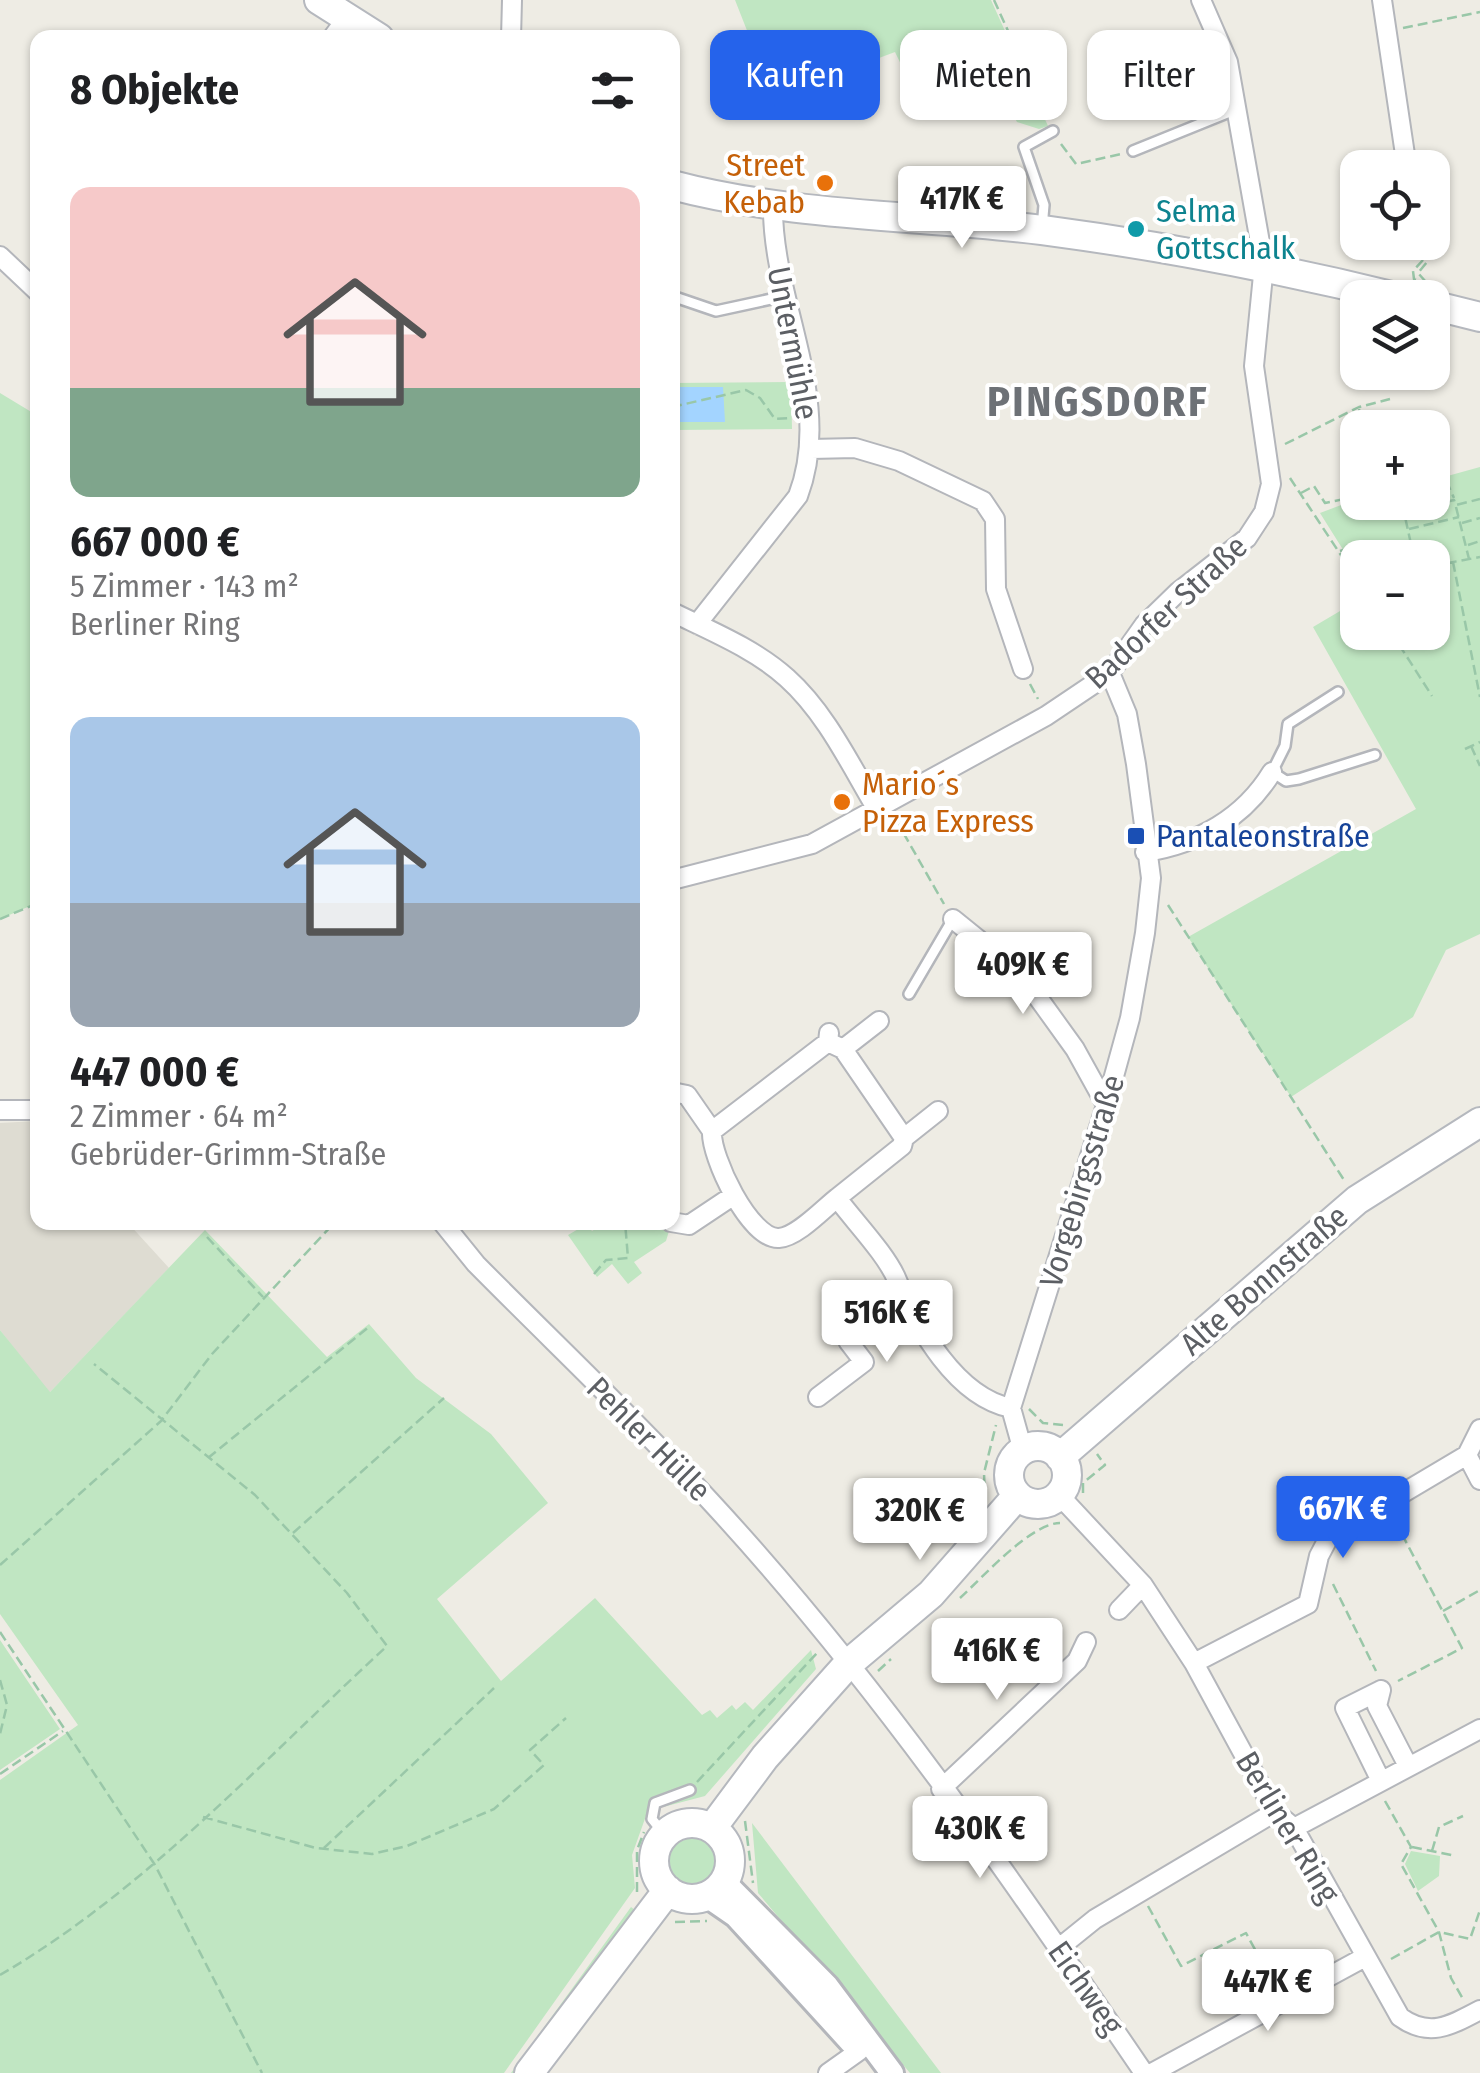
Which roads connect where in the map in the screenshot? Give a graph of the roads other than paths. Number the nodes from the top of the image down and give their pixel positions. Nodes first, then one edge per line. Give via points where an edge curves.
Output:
1 (319, 0) edge
2 (512, 0) edge
3 (1201, 0) edge
4 (1382, 0) edge
5 (340, 28) edge
6 (511, 30) edge
7 (1238, 108) junction
8 (1054, 132) road end
9 (1404, 150) edge
10 (1132, 151) road end
11 (680, 187) edge
12 (773, 204) junction
13 (1042, 230) junction
14 (0, 256) edge
15 (1264, 265) junction
16 (1340, 283) edge
17 (30, 284) edge
18 (786, 296) junction
19 (680, 299) edge
20 (1450, 304) edge
21 (1480, 318) edge
22 (811, 449) junction
23 (680, 616) edge
24 (697, 624) junction
25 (1023, 669) road end
26 (1110, 673) junction
27 (1338, 692) dead end
28 (1375, 755) dead end
29 (1272, 772) junction
30 (875, 806) junction
31 (1145, 852) junction
32 (680, 878) edge
33 (952, 919) joint
34 (909, 994) dead end
35 (879, 1022) dead end
36 (834, 1041) junction
37 (680, 1094) edge
38 (1106, 1105) junction
39 (0, 1110) edge
40 (30, 1110) edge
41 (938, 1110) dead end
42 (1480, 1122) edge
43 (712, 1130) junction
44 (904, 1138) junction
45 (734, 1195) junction
46 (838, 1198) junction
47 (680, 1223) edge
48 (448, 1230) edge
49 (899, 1292) junction
50 (818, 1396) dead end
51 (1006, 1407) junction
52 (1480, 1429) edge
53 (1022, 1451) junction
54 (1467, 1455) junction
55 (1060, 1456) junction
56 (1480, 1480) edge
57 (1017, 1496) junction
58 (1067, 1504) junction
59 (1143, 1585) junction
60 (1118, 1610) dead end
61 (1086, 1642) dead end
62 (1194, 1663) junction
63 (856, 1673) junction
64 (1480, 1729) edge
65 (1408, 1764) junction
66 (1377, 1781) junction
67 (941, 1788) junction
68 (690, 1790) road end
69 (1276, 1812) junction
70 (658, 1827) junction
71 (712, 1828) junction
72 (1294, 1828) junction
73 (715, 1889) junction
74 (668, 1890) junction
75 (1059, 1948) junction
76 (1368, 1964) junction
77 (1476, 2012) edge
78 (859, 2052) junction
79 (836, 2071) edge
80 (529, 2073) edge
81 (878, 2073) edge
82 (892, 2073) edge
83 (1148, 2073) edge

1 - 5 main road
2 - 6 street
3 - 7 street, Badorfer Straße via 1228,62
4 - 9 street
7 - 10 lane
7 - 15 street, Badorfer Straße
8 - 13 lane via 1024,147 1044,205
11 - 12 main road
12 - 13 main road
12 - 18 street, Untermühle via 772,237
13 - 15 main road
14 - 17 street
15 - 16 main road
15 - 26 street, Badorfer Straße via 1254,366 1271,484 1264,512 1248,538 1144,625
18 - 19 lane via 716,311
18 - 22 street, Untermühle via 800,350
20 - 21 main road
22 - 24 street, Untermühle via 798,496
22 - 25 street via 855,448 899,461 983,501 994,518 996,589
23 - 24 street
24 - 30 street via 787,678 818,712
26 - 30 street, Badorfer Straße via 1046,716
26 - 31 street, Vorgebirgsstraße via 1127,714
27 - 29 lane via 1288,724 1286,746
28 - 29 lane via 1299,780
29 - 31 street via 1252,804 1183,846
30 - 32 street, Badorfer Straße via 812,844
31 - 38 street, Vorgebirgsstraße via 1151,878 1130,1018
33 - 34 lane
33 - 38 street via 1021,974
35 - 36 street
36 - 43 street
36 - 44 street
37 - 43 street
38 - 51 street, Vorgebirgsstraße
39 - 40 street
41 - 44 street
42 - 55 main road, Alte Bonnstraße via 1357,1200
43 - 45 street via 711,1144
44 - 46 street
45 - 46 street via 765,1234 778,1238
45 - 47 street via 689,1224
46 - 49 street
48 - 63 street, Pehler Hülle via 711,1502
49 - 50 street via 848,1328 848,1341 864,1362
49 - 51 street via 973,1394
51 - 53 street
52 - 54 street
53 - 55 main road via 1038,1446
53 - 57 main road via 1009,1472
54 - 56 street
54 - 62 street via 1330,1537 1308,1604
55 - 58 main road
57 - 58 main road via 1041,1505
57 - 63 main road
58 - 59 street, Berliner Ring
59 - 60 street
59 - 62 street, Berliner Ring
61 - 67 street via 1076,1661
62 - 69 street, Berliner Ring
63 - 67 street, Eichweg
63 - 71 main road via 765,1757
64 - 65 street
65 - 66 street
65 - 66 street via 1376,1706 1381,1690 1344,1708
66 - 72 street
67 - 75 street, Eichweg
68 - 70 lane via 656,1803
69 - 72 street, Berliner Ring
69 - 75 street via 1095,1918
70 - 71 main road
70 - 74 main road via 654,1866
71 - 73 main road via 728,1847 729,1871
72 - 76 street, Berliner Ring
73 - 74 main road via 689,1899
73 - 78 street
73 - 82 street via 827,1986
74 - 80 main road
75 - 83 street, Eichweg
76 - 77 street, Berliner Ring via 1400,2016 1418,2030 1438,2030
76 - 83 street via 1282,1999
78 - 79 street
78 - 81 street

